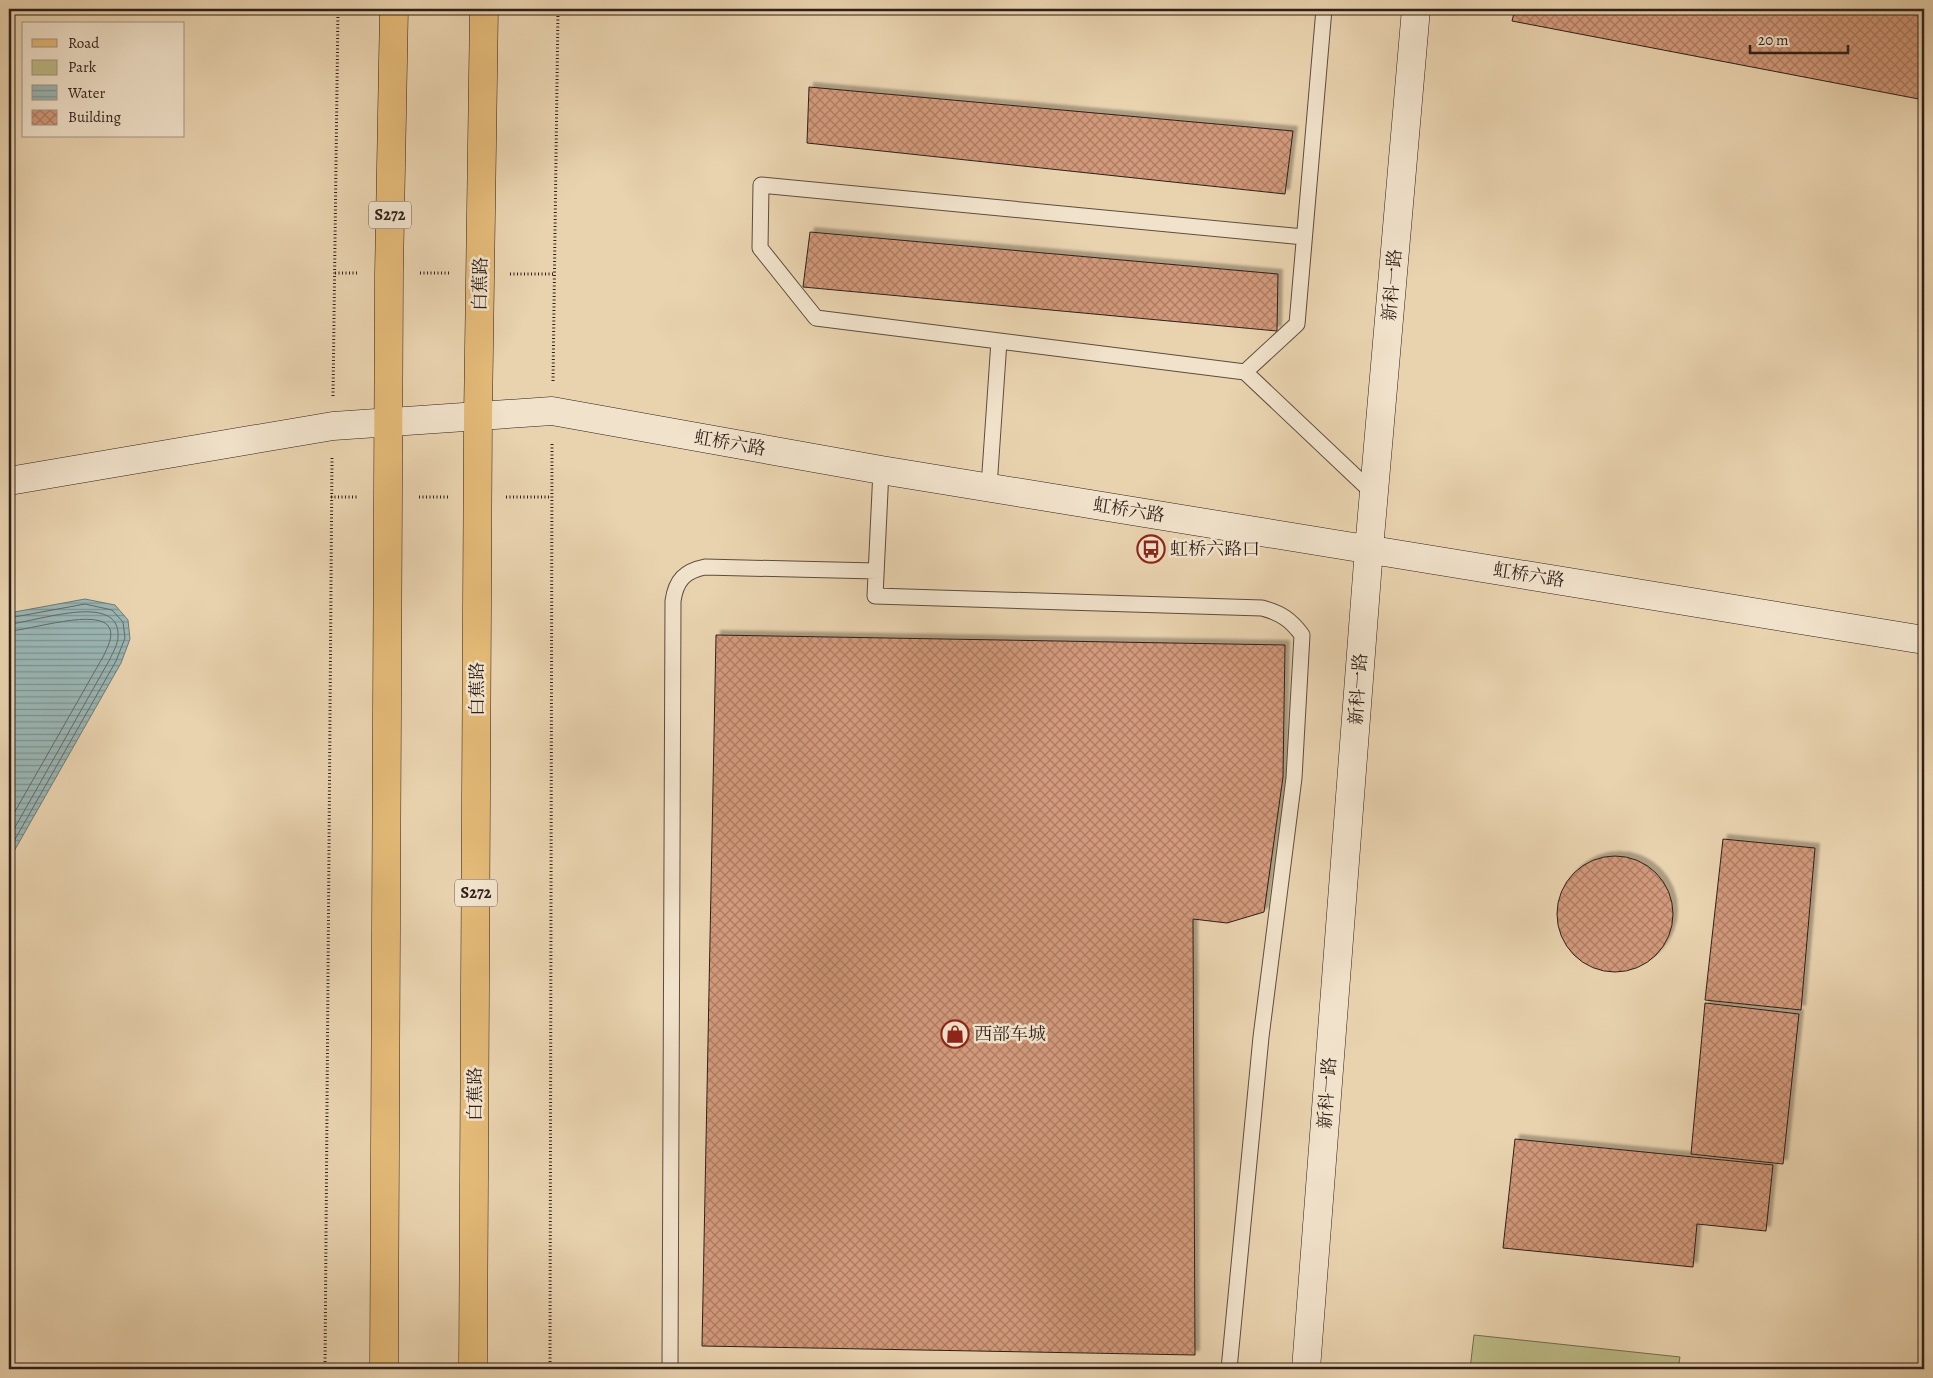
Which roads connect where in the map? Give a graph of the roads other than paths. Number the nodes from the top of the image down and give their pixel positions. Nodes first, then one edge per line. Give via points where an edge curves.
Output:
1 (394, 9) edge
2 (484, 9) edge
3 (1324, 9) edge
4 (1416, 9) edge
5 (1304, 237) junction
6 (999, 341) junction
7 (1245, 372) junction
8 (478, 416) junction
9 (389, 422) junction
10 (881, 470) junction
11 (9, 481) edge
12 (989, 487) junction
13 (1374, 494) junction
14 (1369, 549) junction
15 (876, 571) junction
16 (1924, 640) edge
17 (384, 1369) edge
18 (473, 1369) edge
19 (670, 1369) edge
20 (1229, 1369) edge
21 (1306, 1369) edge

1 - 9 main road, S272
2 - 8 main road, 白蕉路 / S272
3 - 5 lane
4 - 13 street, 新科一路
5 - 6 lane via 761,185 760,248 816,318
5 - 7 lane via 1297,324
6 - 7 lane
6 - 12 lane
7 - 13 lane
8 - 9 street, 虹桥六路
8 - 10 street, 虹桥六路 via 552,412
8 - 18 main road, 白蕉路 / S272
9 - 11 street, 虹桥六路 via 333,426
9 - 17 main road, S272
10 - 12 street, 虹桥六路
10 - 15 lane
12 - 14 street, 虹桥六路
13 - 14 street, 新科一路
14 - 16 street, 虹桥六路
14 - 21 street, 新科一路
15 - 19 lane via 705,567 691,570 680,578 675,589
15 - 20 lane via 875,596 1262,608 1279,612 1292,621 1302,636 1294,778 1262,1037

